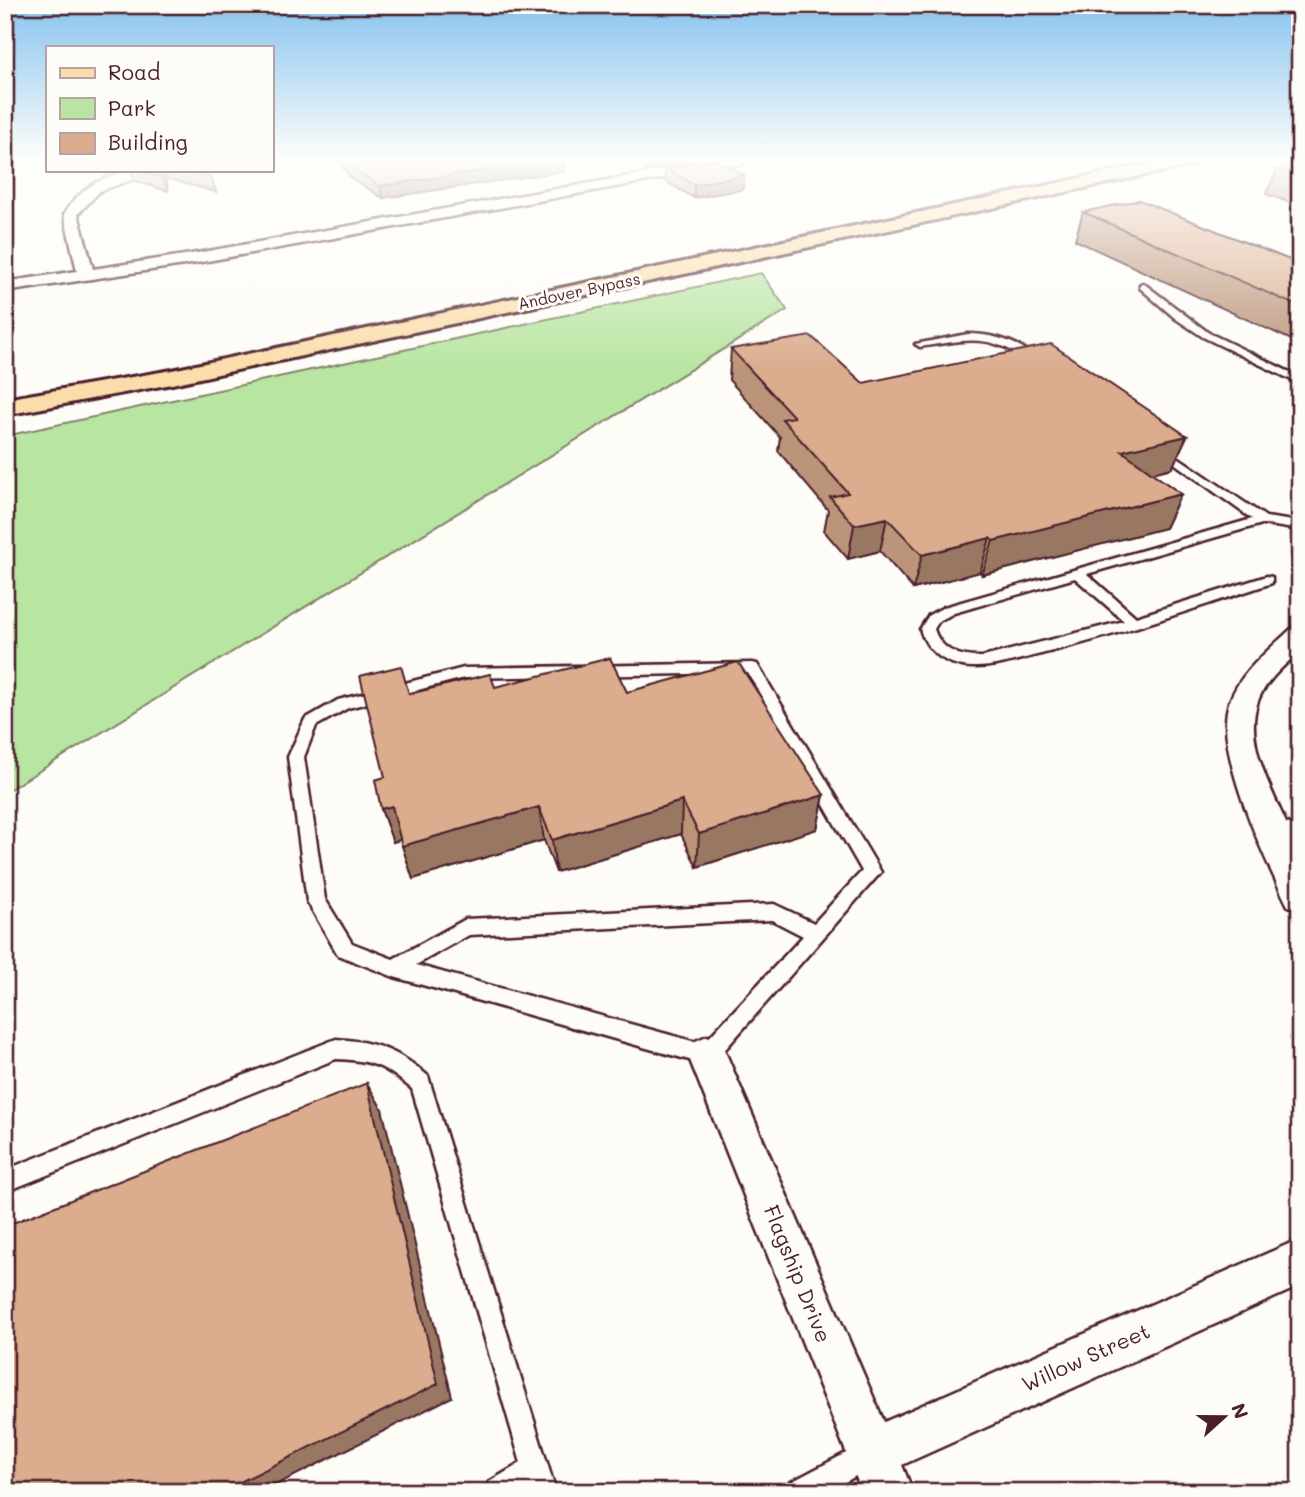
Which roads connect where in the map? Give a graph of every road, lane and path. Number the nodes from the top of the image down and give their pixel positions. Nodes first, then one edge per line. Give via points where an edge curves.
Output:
1 (75, 230) edge
2 (353, 230) edge
3 (864, 230) edge
4 (86, 275) junction
5 (1143, 286) dead end
6 (5, 287) edge
7 (920, 344) dead end
8 (1044, 366) edge
9 (1300, 381) edge
10 (5, 407) edge
11 (1152, 443) edge
12 (1262, 520) junction
13 (1300, 526) edge
14 (1079, 574) junction
15 (1267, 580) dead end
16 (1133, 622) junction
17 (1300, 635) edge
18 (1286, 831) edge
19 (1300, 896) edge
20 (817, 934) junction
21 (394, 968) junction
22 (707, 1055) junction
23 (5, 1181) edge
24 (1300, 1261) edge
25 (880, 1473) edge
26 (539, 1480) edge
27 (499, 1492) edge
28 (801, 1492) edge

1 - 4 street
2 - 4 street
3 - 10 main road, Andover Bypass via 186,374
4 - 6 street
5 - 9 lane via 1206,335
7 - 8 lane via 985,335 1012,344
11 - 12 lane
12 - 13 lane
12 - 14 lane
14 - 16 lane
14 - 16 lane via 949,610 934,618 927,629 930,642 943,653 970,662 1057,645
15 - 16 lane
17 - 18 street via 1254,683 1241,710 1245,761
18 - 19 street
20 - 21 lane via 774,912 466,927
20 - 21 lane via 872,873 752,668 464,673 343,705 310,723 296,757 316,901 345,949
20 - 22 lane
21 - 22 lane
22 - 25 street, Flagship Drive
23 - 26 lane via 336,1049 371,1050 397,1063 421,1083
24 - 25 street, Willow Street
25 - 28 lane
26 - 27 lane

